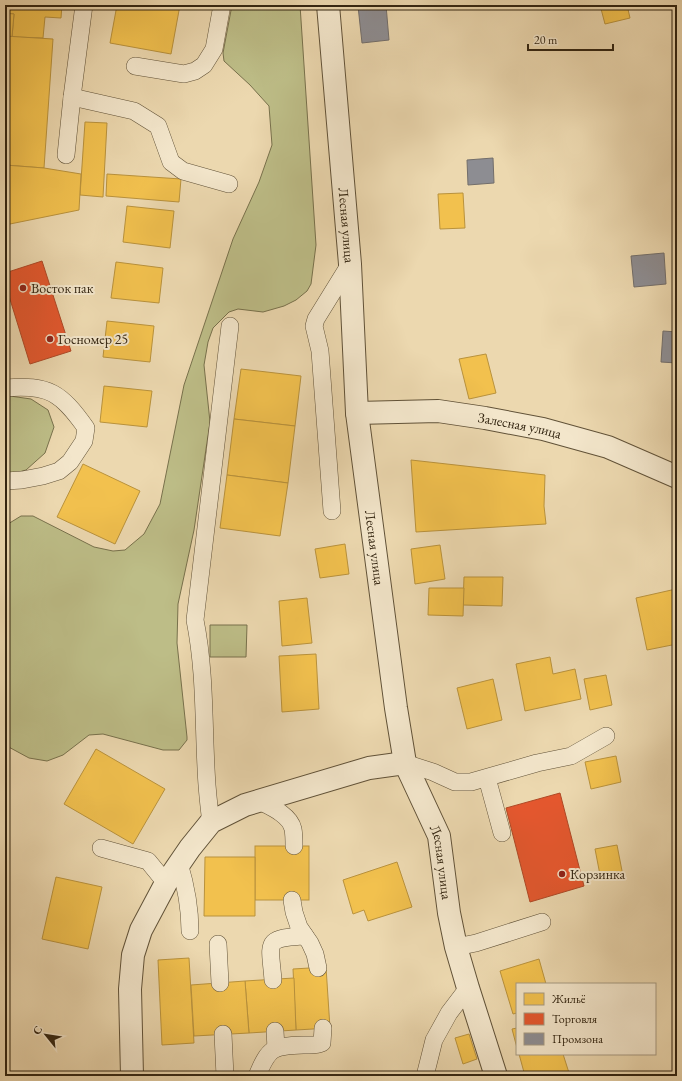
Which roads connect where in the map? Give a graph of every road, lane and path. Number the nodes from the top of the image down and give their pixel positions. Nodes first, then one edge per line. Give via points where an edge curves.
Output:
1 (84, 5) edge
2 (222, 5) edge
3 (328, 5) edge
4 (135, 66) dead end
5 (72, 97) junction
6 (66, 155) dead end
7 (229, 184) dead end
8 (350, 264) junction
9 (230, 326) dead end
10 (5, 388) edge
11 (357, 413) junction
12 (676, 475) edge
13 (5, 481) edge
14 (332, 511) dead end
15 (606, 736) dead end
16 (404, 763) junction
17 (486, 778) junction
18 (259, 801) junction
19 (211, 822) junction
20 (502, 833) dead end
21 (294, 846) dead end
22 (101, 848) dead end
23 (179, 863) junction
24 (166, 883) junction
25 (292, 900) dead end
26 (542, 922) dead end
27 (190, 931) dead end
28 (305, 936) junction
29 (218, 944) dead end
30 (456, 947) junction
31 (318, 968) dead end
32 (273, 980) dead end
33 (220, 983) dead end
34 (468, 988) junction
35 (323, 1028) dead end
36 (223, 1034) dead end
37 (132, 1076) edge
38 (225, 1076) edge
39 (257, 1076) edge
40 (425, 1076) edge
41 (496, 1076) edge

1 - 5 lane
2 - 4 lane via 214,49 204,65 184,74
3 - 8 street, Лесная улица
5 - 6 lane
5 - 7 lane via 134,111 158,126 171,162 183,171
8 - 11 street, Лесная улица
8 - 14 lane via 314,326 320,351
9 - 19 lane via 195,620 200,647
10 - 13 lane via 25,386 45,389 58,396 74,411 86,428 84,441 70,462 59,471 36,478
11 - 12 street, Залесная улица via 438,411 543,429 608,447
11 - 16 street, Лесная улица
15 - 17 lane via 571,756
16 - 17 lane via 455,782 471,782
16 - 18 street via 369,768
16 - 30 street, Лесная улица via 439,836
17 - 20 lane
18 - 19 street
18 - 21 lane via 287,819 293,828
19 - 23 street
22 - 24 lane via 148,860
23 - 24 street
23 - 27 lane via 188,899
24 - 37 street via 141,930 133,955 130,989
25 - 28 lane via 299,927
26 - 30 lane
28 - 31 lane via 315,954
28 - 32 lane via 274,940 270,946
29 - 33 lane
30 - 34 street, Лесная улица
34 - 40 lane via 449,1013 434,1040
34 - 41 street, Лесная улица
35 - 39 lane via 322,1043 316,1045 284,1046 276,1040
36 - 38 lane

